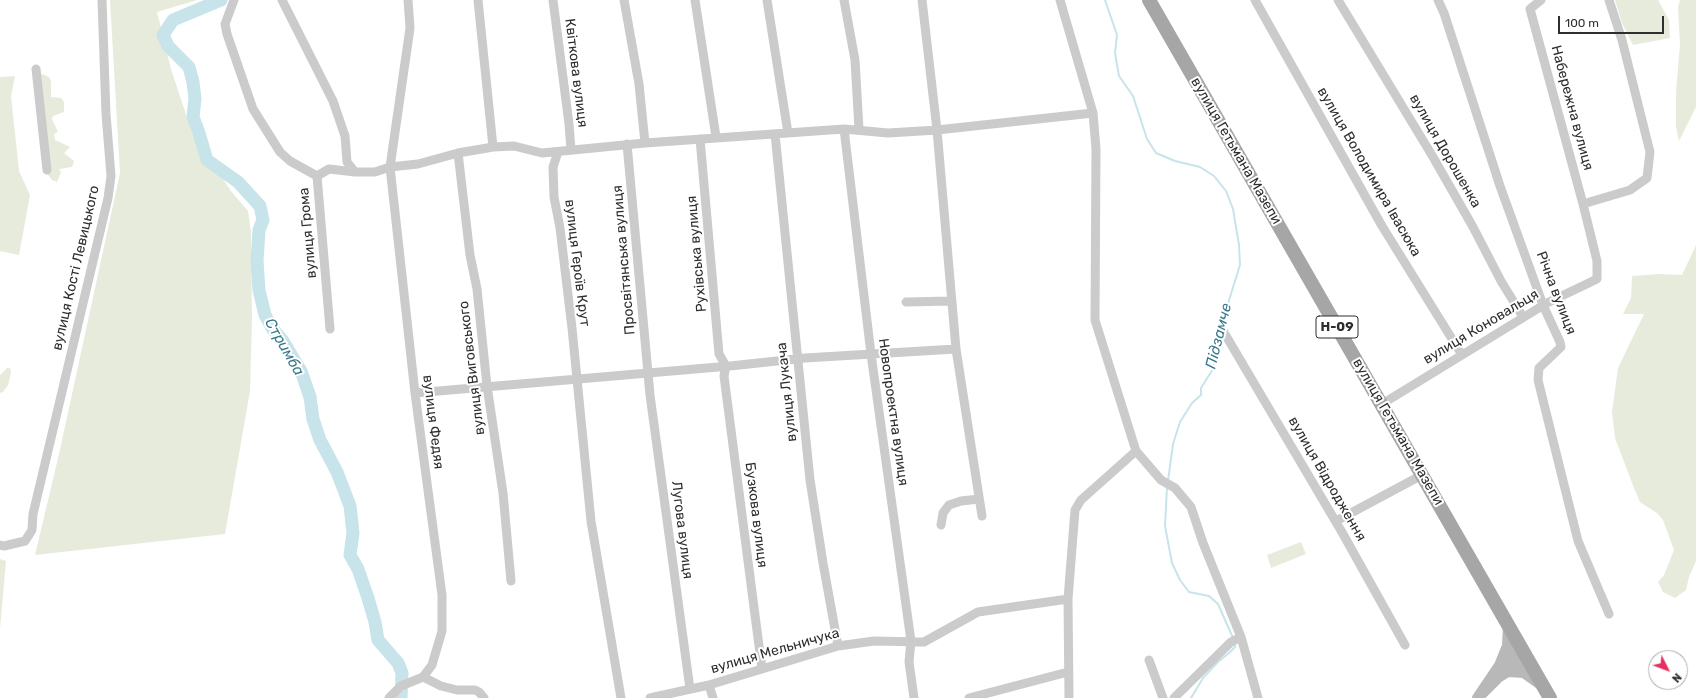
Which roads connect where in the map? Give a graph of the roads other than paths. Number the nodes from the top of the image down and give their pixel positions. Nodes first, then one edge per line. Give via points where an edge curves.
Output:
1 (102, 0) edge
2 (234, 0) edge
3 (282, 0) edge
4 (408, 0) edge
5 (478, 0) edge
6 (553, 0) edge
7 (624, 0) edge
8 (695, 0) edge
9 (767, 0) edge
10 (844, 0) edge
11 (922, 0) edge
12 (1060, 0) edge
13 (1149, 0) edge
14 (1256, 0) edge
15 (1338, 0) edge
16 (1438, 0) edge
17 (1541, 0) edge
18 (1609, 0) edge
19 (36, 69) dead end
20 (1092, 113) junction
21 (844, 129) junction
22 (859, 129) junction
23 (937, 130) junction
24 (788, 133) junction
25 (774, 134) junction
26 (716, 137) junction
27 (700, 139) junction
28 (645, 142) junction
29 (627, 144) junction
30 (493, 146) junction
31 (571, 150) junction
32 (558, 152) junction
33 (458, 153) junction
34 (390, 167) junction
35 (47, 170) dead end
36 (355, 172) junction
37 (317, 176) junction
38 (1583, 204) junction
39 (1597, 280) joint
40 (951, 301) junction
41 (906, 302) dead end
42 (1543, 305) junction
43 (1523, 317) junction
44 (330, 329) dead end
45 (1222, 329) dead end
46 (956, 349) junction
47 (871, 354) junction
48 (1462, 354) junction
49 (798, 360) junction
50 (726, 366) junction
51 (648, 373) junction
52 (578, 379) junction
53 (487, 386) junction
54 (415, 393) junction
55 (1382, 404) junction
56 (1136, 452) junction
57 (1422, 475) junction
58 (979, 499) junction
59 (982, 516) dead end
60 (1336, 521) junction
61 (941, 525) dead end
62 (0, 545) edge
63 (511, 581) dead end
64 (1068, 599) junction
65 (1609, 614) dead end
66 (1509, 625) junction
67 (1236, 639) junction
68 (911, 641) junction
69 (1405, 645) dead end
70 (838, 646) junction
71 (1526, 655) junction
72 (1149, 660) dead end
73 (1504, 667) junction
74 (762, 669) junction
75 (1068, 672) junction
76 (423, 677) junction
77 (709, 685) junction
78 (690, 689) junction
79 (1547, 693) edge
80 (1480, 695) edge
81 (388, 698) edge
82 (484, 698) edge
83 (621, 698) edge
84 (650, 698) edge
85 (713, 698) edge
86 (914, 698) edge
87 (969, 698) edge
88 (1069, 698) edge
89 (1163, 698) edge
90 (1174, 698) edge
91 (1258, 698) edge

1 - 62 street, вулиця Кості Левицького via 111,176 108,198 38,491 32,530 25,541
2 - 37 street via 225,24 253,109 280,152 290,161
3 - 36 street via 333,102 345,136 347,162
4 - 34 street, вулиця Федяя via 410,28
5 - 30 street
6 - 31 street, Квіткова вулиця via 570,124
7 - 28 street via 639,84
8 - 26 street
9 - 24 street
10 - 22 street via 855,60
11 - 23 street
12 - 20 street
13 - 55 main road, вулиця Гетьмана Мазепи / Н-09
14 - 48 street, вулиця Володимира Івасюка via 1382,226
15 - 43 street, вулиця Дорошенка via 1429,151
16 - 42 street, Річна вулиця
17 - 38 street, Набережна вулиця via 1530,9
18 - 38 street via 1622,40 1650,158 1647,178 1630,190
19 - 35 street
20 - 23 street, вулиця Грома
20 - 56 street via 1096,149 1095,320
21 - 22 street, вулиця Грома
21 - 24 street, вулиця Грома
21 - 47 street, Новопроектна вулиця
22 - 23 street, вулиця Грома via 888,133
23 - 40 street
24 - 25 street, вулиця Грома
25 - 26 street, вулиця Грома
25 - 49 street, вулиця Лукача
26 - 27 street, вулиця Грома
27 - 28 street, вулиця Грома
27 - 50 street, Рухівська вулиця via 720,354
28 - 29 street, вулиця Грома
29 - 31 street, вулиця Грома
29 - 51 street, Просвітянська вулиця
30 - 32 street, вулиця Грома via 514,146 542,153
30 - 33 street, вулиця Грома
31 - 32 street, вулиця Грома
32 - 52 street, вулиця Героїв Крут via 553,167 554,197
33 - 34 street, вулиця Грома via 418,164
33 - 53 street, вулиця Виговського via 470,255 477,288
34 - 36 street, вулиця Грома via 375,172
34 - 54 street, вулиця Федяя
36 - 37 street, вулиця Грома via 329,169
37 - 44 street, вулиця Грома
38 - 39 street, Набережна вулиця via 1598,261
39 - 42 street, вулиця Коновальця
40 - 41 street
40 - 46 street
42 - 43 street, вулиця Коновальця
42 - 65 street, Річна вулиця via 1561,347 1539,368 1538,380 1578,541
43 - 48 street, вулиця Коновальця
45 - 60 street, вулиця Відродження
46 - 47 street
46 - 58 street
47 - 49 street
47 - 68 street, Новопроектна вулиця
48 - 55 street, вулиця Коновальця
49 - 50 street
49 - 70 street, вулиця Лукача via 810,480
50 - 51 street
50 - 74 street, Бузкова вулиця via 724,376
51 - 52 street
51 - 78 street, Лугова вулиця
52 - 53 street
52 - 83 street, вулиця Героїв Крут via 595,551
53 - 54 street
53 - 63 street, вулиця Виговського via 503,493
54 - 76 street, вулиця Федяя via 442,595 442,631 432,665
55 - 57 main road, вулиця Гетьмана Мазепи / Н-09
56 - 64 street via 1081,500 1075,510
56 - 67 street via 1161,480 1175,488 1191,507
57 - 60 street
57 - 66 main road, вулиця Гетьмана Мазепи / Н-09
58 - 59 street
58 - 61 street via 949,505 943,513
60 - 69 street, вулиця Відродження
64 - 68 street, вулиця Мельничука via 978,612 924,642
64 - 75 street
66 - 71 main road, вулиця Гетьмана Мазепи / Н-09
66 - 73 main road
67 - 90 street
67 - 91 street
68 - 70 street, вулиця Мельничука via 874,641
68 - 86 street, Новопроектна вулиця via 909,662
70 - 74 street, вулиця Мельничука
71 - 73 main road via 1519,664
71 - 79 main road, вулиця Гетьмана Мазепи / Н-09
72 - 89 street
73 - 79 main road via 1528,674
73 - 80 main road
74 - 77 street, вулиця Мельничука
75 - 87 street
75 - 88 street
76 - 81 street via 402,686
76 - 82 street via 441,686 475,690
77 - 78 street, вулиця Мельничука
77 - 85 street
78 - 84 street, вулиця Мельничука

